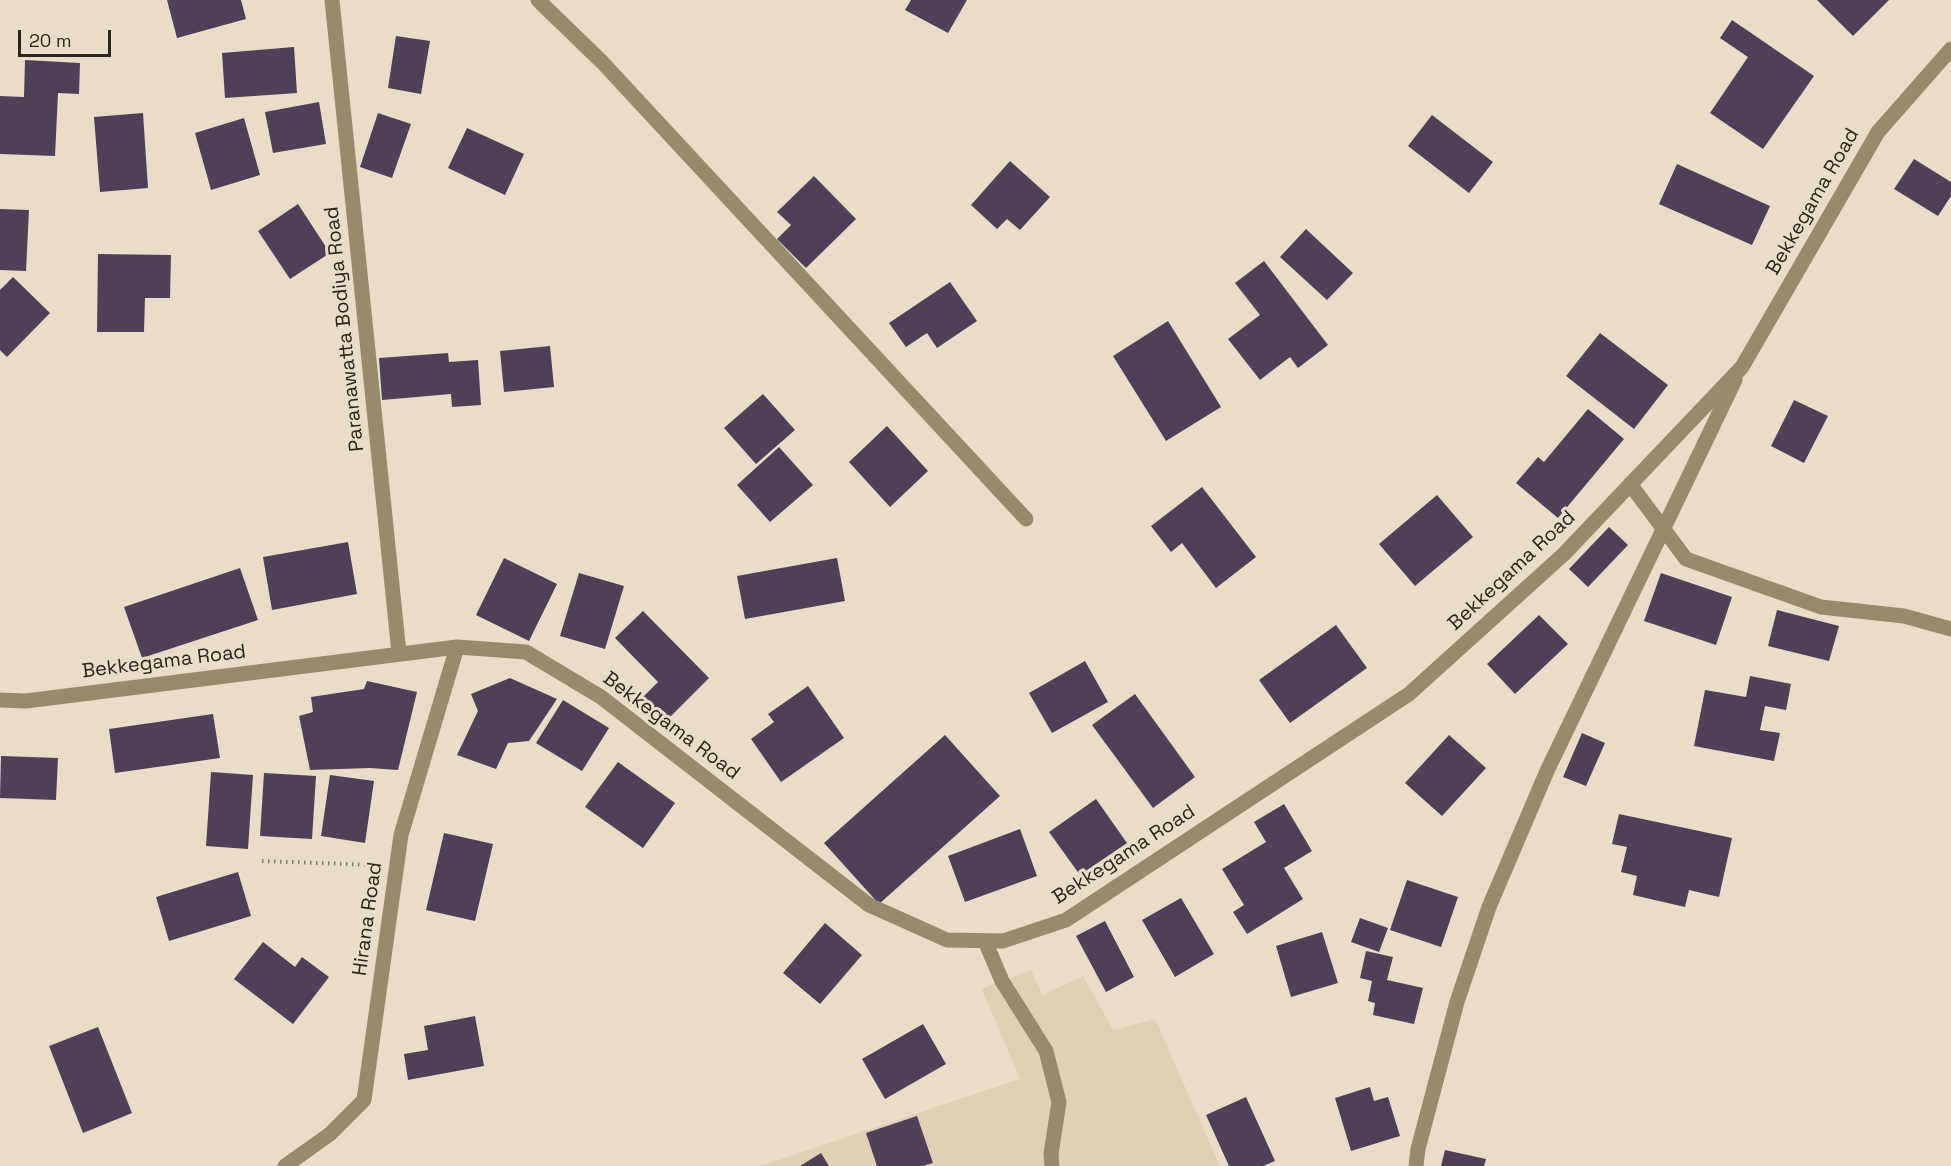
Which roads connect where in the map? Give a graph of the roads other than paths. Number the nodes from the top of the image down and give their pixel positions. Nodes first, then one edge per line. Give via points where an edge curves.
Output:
1 (332, 0) edge
2 (539, 1) edge
3 (1951, 49) edge
4 (1742, 367) junction
5 (1630, 484) junction
6 (1026, 519) dead end
7 (1664, 531) junction
8 (1951, 629) edge
9 (457, 647) junction
10 (399, 653) junction
11 (0, 700) edge
12 (985, 941) junction
13 (285, 1166) edge
14 (1052, 1166) edge
15 (1416, 1166) edge

1 - 10 street, Paranawatta Bodiya Road
2 - 6 street via 602,62
3 - 4 street, Bekkegama Road via 1878,132
4 - 5 street, Bekkegama Road
4 - 7 street
5 - 7 street
5 - 12 street, Bekkegama Road via 1564,554 1409,694 1066,920 1003,941
7 - 8 street via 1686,559 1821,607 1904,616
7 - 15 street via 1548,771 1489,907 1457,1002
9 - 10 street, Bekkegama Road
9 - 12 street, Bekkegama Road via 526,652 601,697 869,905 947,940
9 - 13 street, Hirana Road via 401,835 364,1100 330,1134
10 - 11 street, Bekkegama Road via 26,701
12 - 14 street via 1002,981 1046,1052 1059,1102

